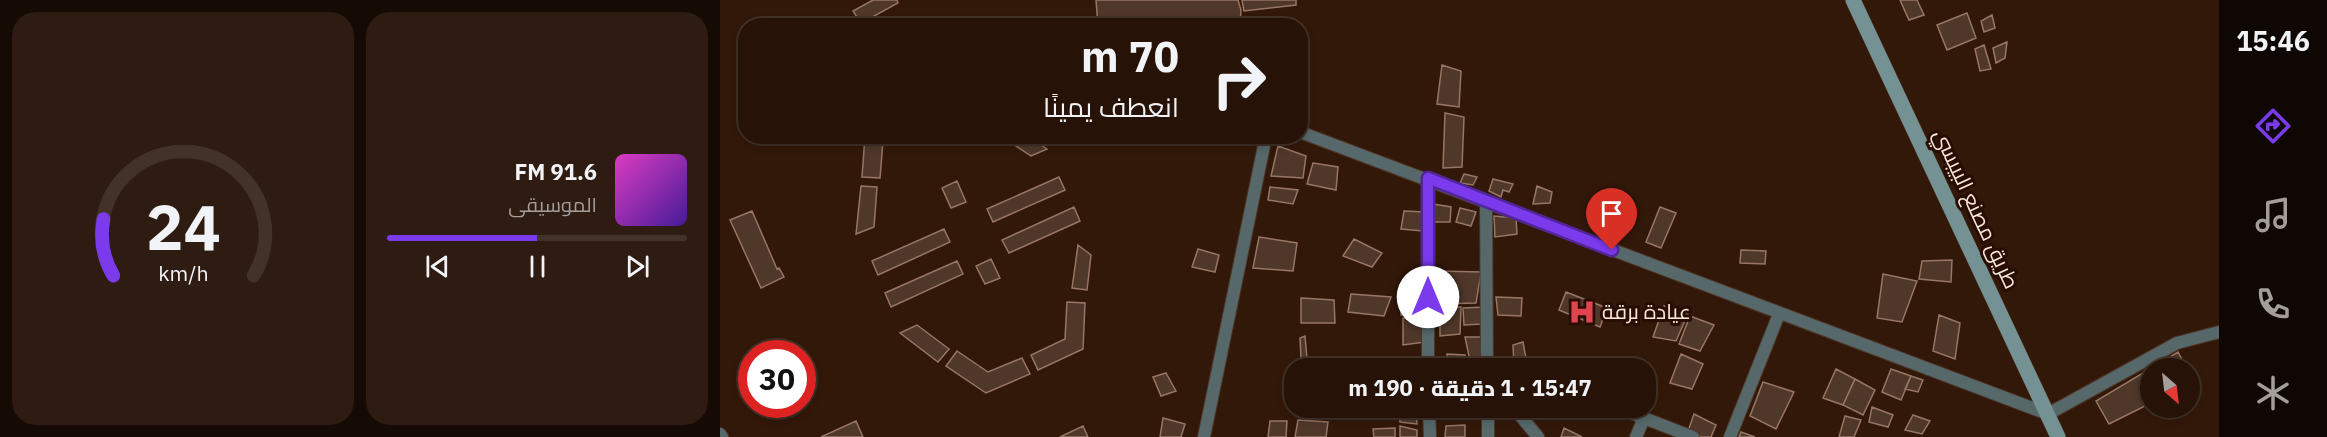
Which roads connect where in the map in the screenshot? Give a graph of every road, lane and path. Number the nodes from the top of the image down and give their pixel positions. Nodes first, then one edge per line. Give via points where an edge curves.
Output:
1 (1853, 0) edge
2 (1308, 135) edge
3 (1264, 144) edge
4 (1428, 178) junction
5 (1486, 201) junction
6 (1779, 314) junction
7 (2219, 332) edge
8 (1428, 358) edge
9 (1488, 358) edge
10 (2048, 414) junction
11 (1429, 418) edge
12 (1488, 418) edge
13 (1522, 418) edge
14 (1644, 418) joint
15 (1204, 437) edge
16 (1430, 437) edge
17 (1488, 437) edge
18 (1538, 437) edge
19 (1636, 437) edge
20 (1693, 437) edge
21 (1730, 437) edge
22 (2058, 437) edge

1 - 10 main road, طريق مصنع البيبسي
2 - 4 street
3 - 15 street
4 - 5 street
4 - 8 street
5 - 6 street
5 - 9 street
6 - 10 street
6 - 21 street
7 - 10 street via 2177,343
10 - 22 main road, طريق مصنع البيبسي
11 - 16 street
12 - 17 street
13 - 18 street
14 - 19 street
14 - 20 street

